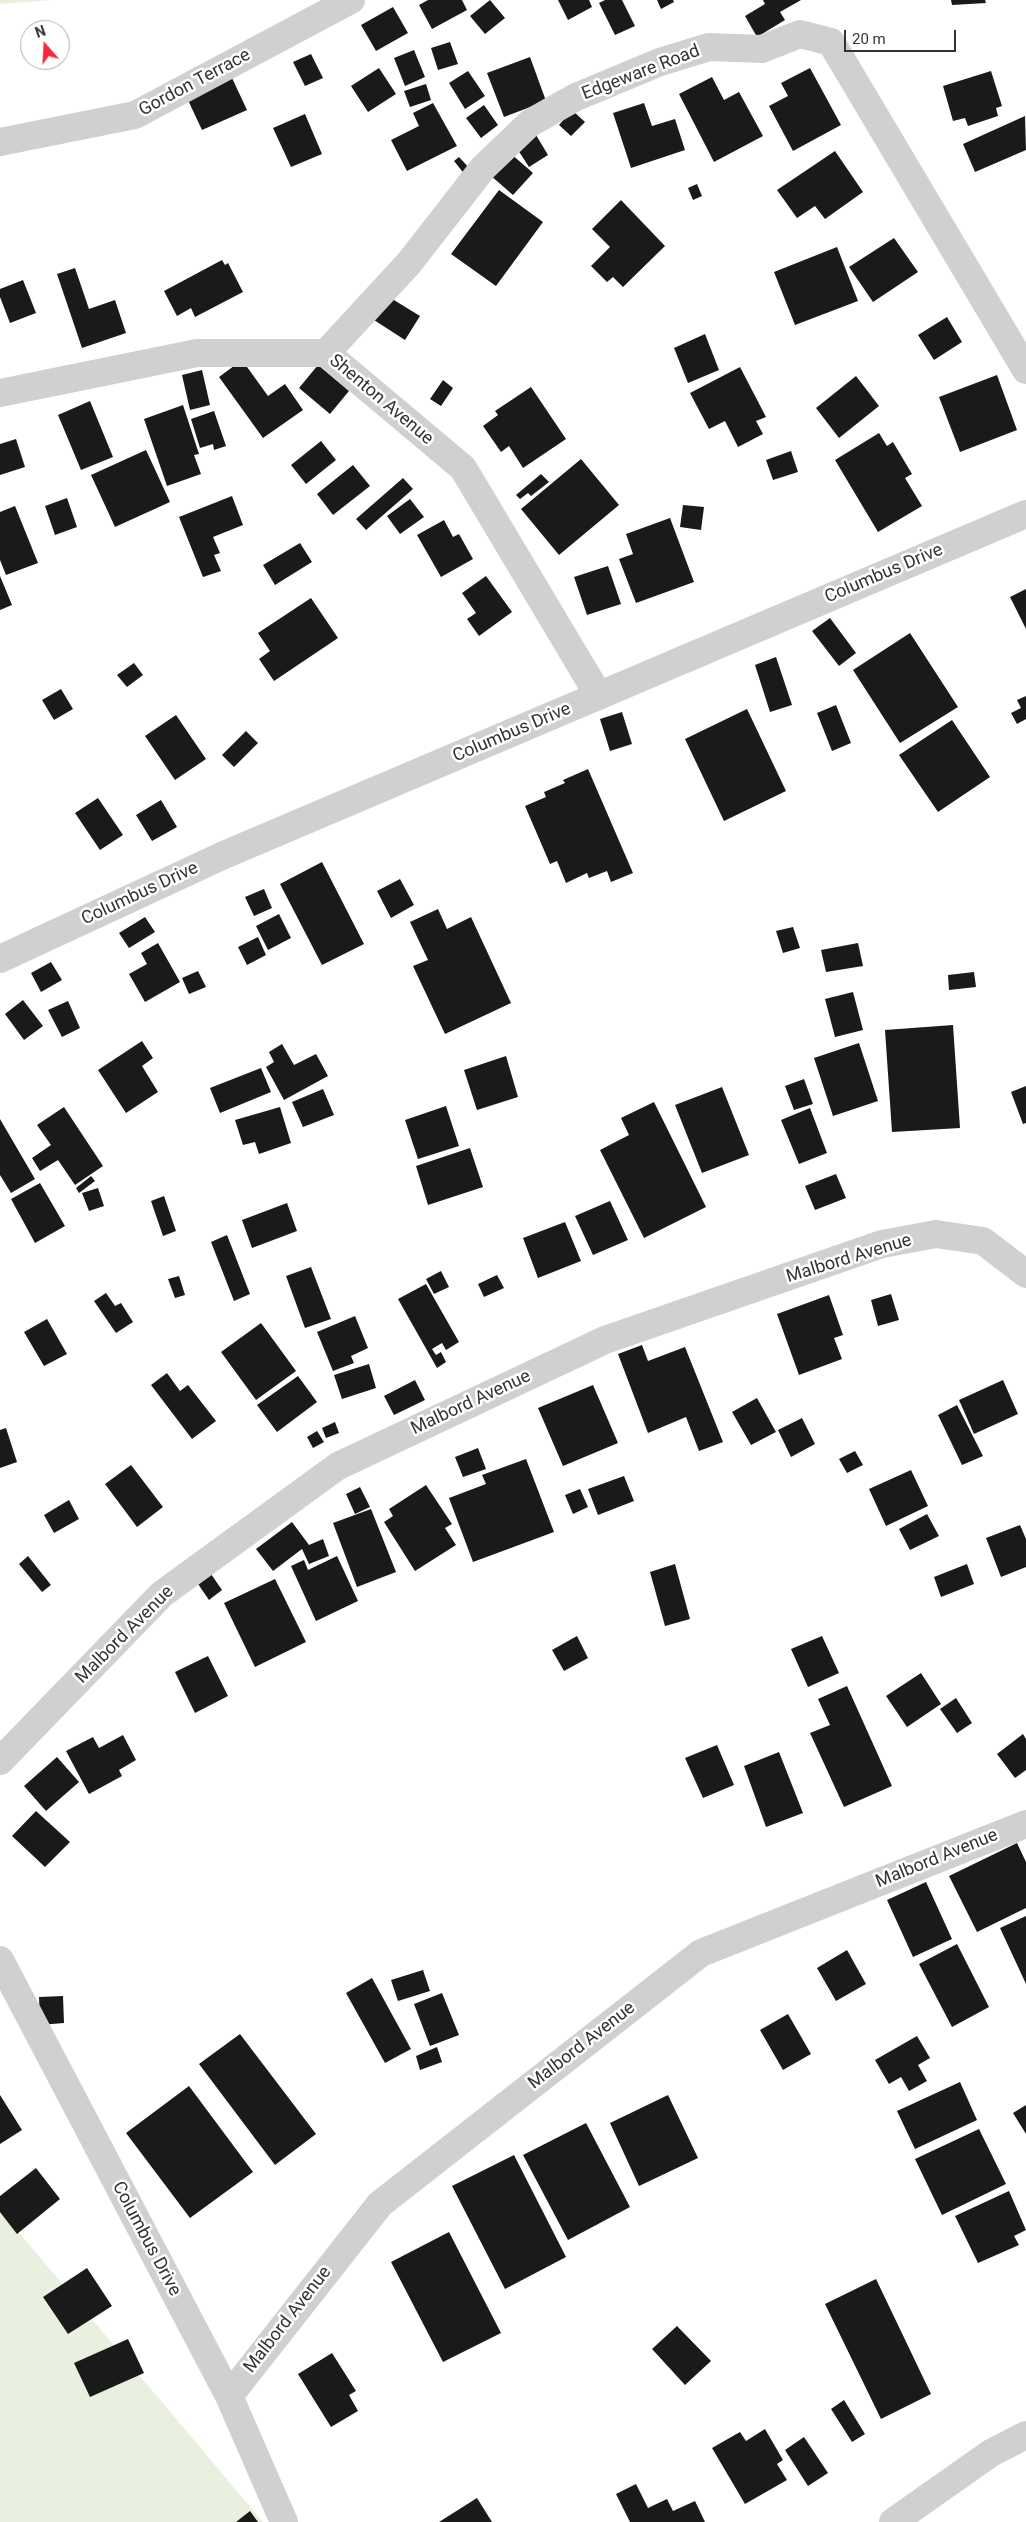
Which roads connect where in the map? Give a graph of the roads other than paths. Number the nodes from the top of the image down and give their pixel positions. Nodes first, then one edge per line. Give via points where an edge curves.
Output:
1 (351, 0) edge
2 (0, 142) edge
3 (326, 353) junction
4 (1026, 370) edge
5 (0, 393) edge
6 (1026, 514) edge
7 (600, 696) junction
8 (0, 959) edge
9 (1026, 1274) edge
10 (0, 1761) edge
11 (1026, 1824) edge
12 (0, 1960) edge
13 (229, 2396) junction
14 (1026, 2436) edge
15 (284, 2522) edge
16 (893, 2522) edge

1 - 2 street, Gordon Terrace via 135,115
3 - 4 street, Edgeware Road via 409,264 483,168 530,123 576,98 660,62 709,47 762,49 800,34 831,42
3 - 5 street, Shenton Avenue via 197,352
3 - 7 street, Shenton Avenue via 463,468
6 - 7 street, Columbus Drive
7 - 8 street, Columbus Drive via 224,855
9 - 10 street, Malbord Avenue via 983,1241 936,1234 882,1244 605,1340 338,1466 162,1594
11 - 13 street, Malbord Avenue via 700,1953 380,2204
12 - 13 street, Columbus Drive
13 - 15 street, Columbus Drive
14 - 16 street via 991,2453

